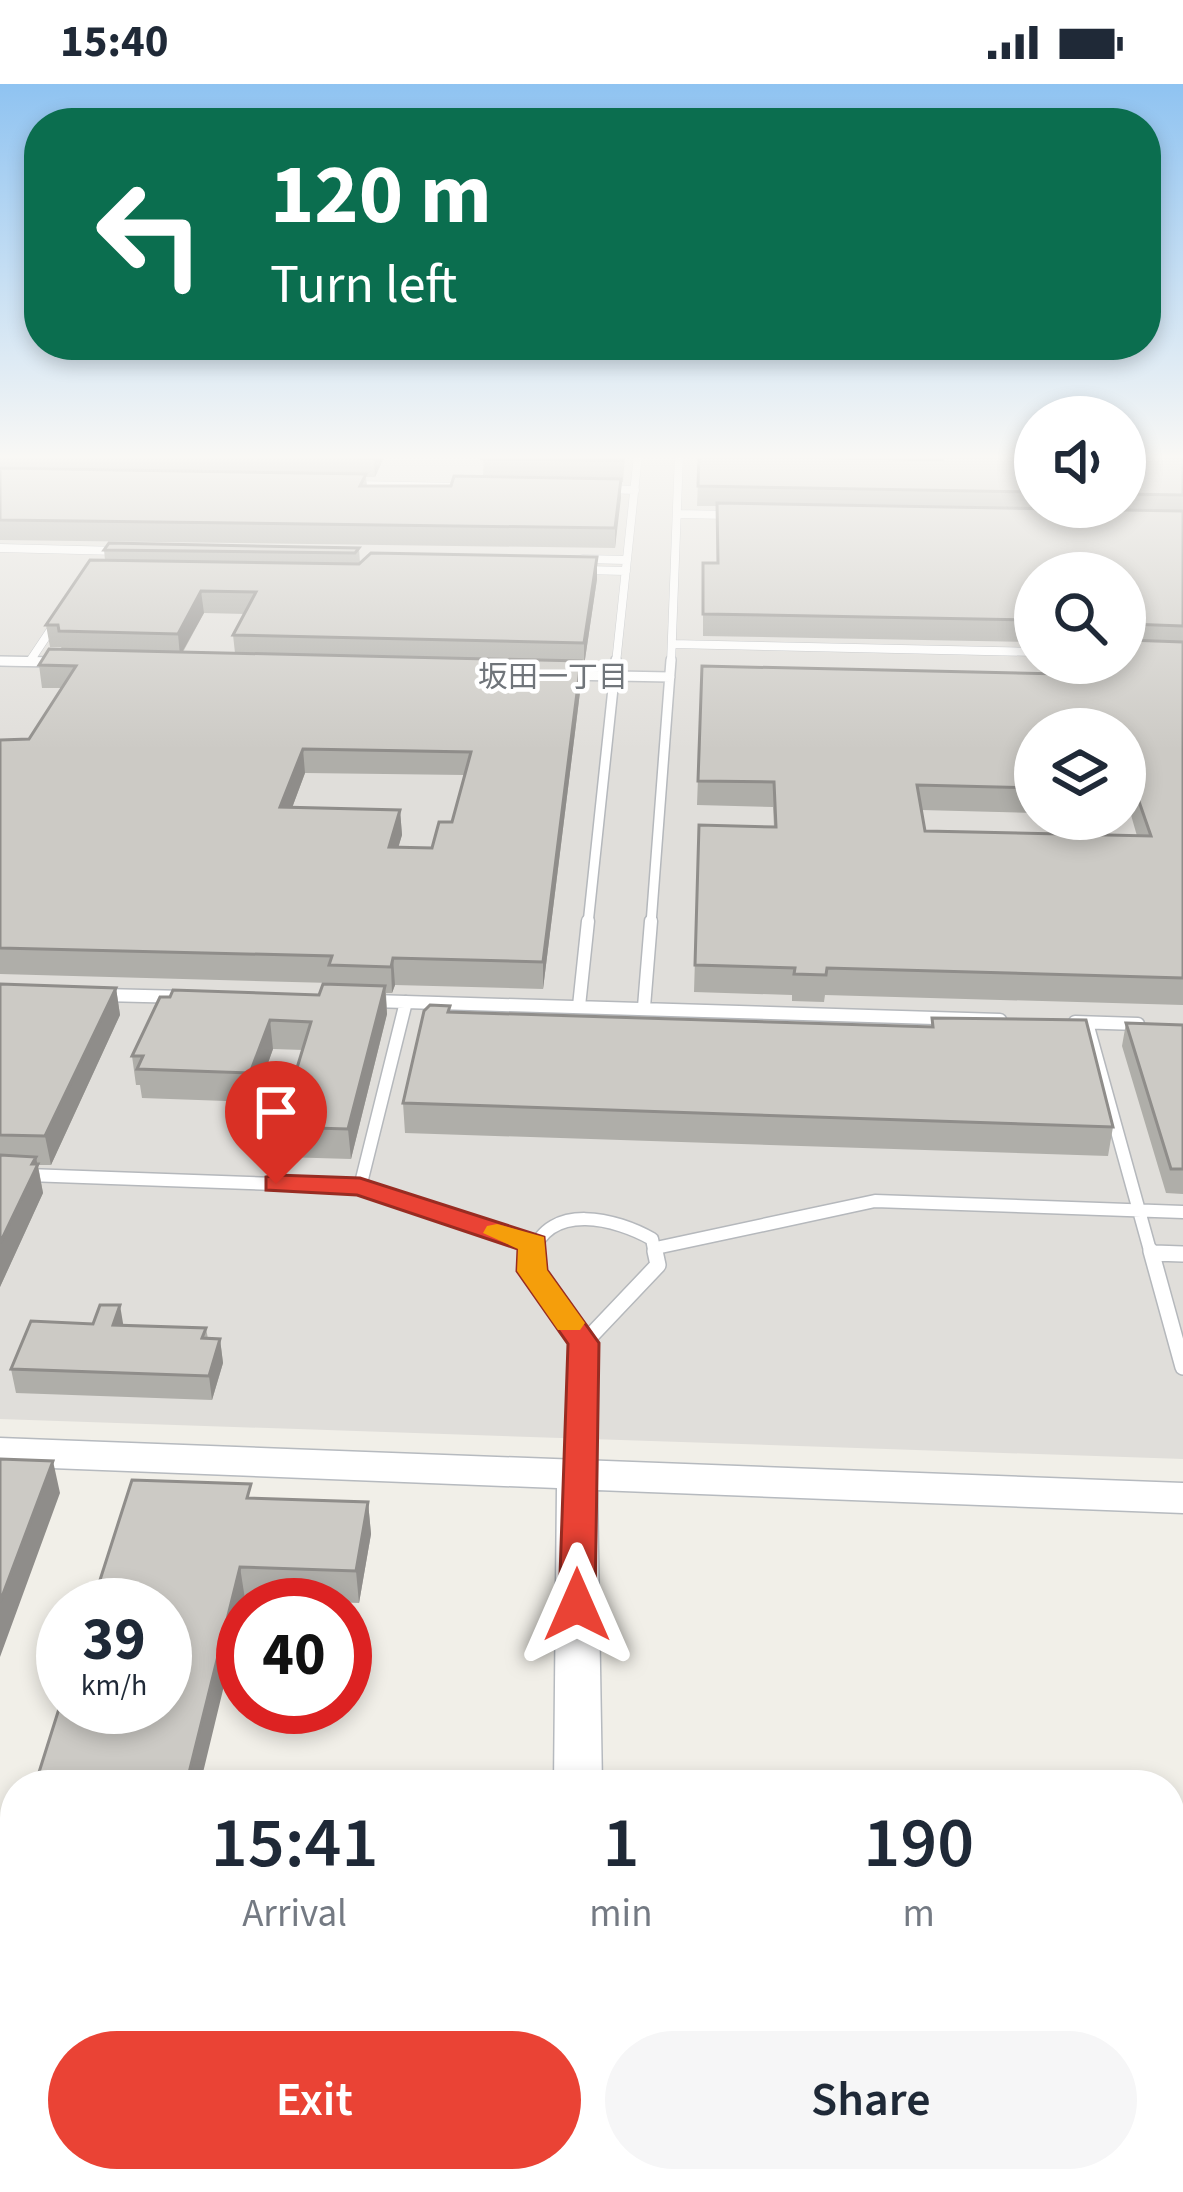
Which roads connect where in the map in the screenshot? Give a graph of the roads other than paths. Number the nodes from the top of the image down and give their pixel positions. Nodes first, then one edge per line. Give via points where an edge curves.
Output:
1 (101, 553) edge
2 (627, 553) edge
3 (675, 553) edge
4 (561, 559) edge
5 (96, 562) edge
6 (626, 566) junction
7 (580, 570) edge
8 (65, 608) edge
9 (672, 644) junction
10 (1014, 652) edge
11 (0, 661) edge
12 (30, 662) junction
13 (76, 663) edge
14 (544, 674) edge
15 (615, 676) junction
16 (670, 677) junction
17 (95, 995) edge
18 (191, 997) edge
19 (358, 1001) edge
20 (406, 1002) junction
21 (579, 1006) junction
22 (644, 1007) junction
23 (1017, 1020) edge
24 (1064, 1022) edge
25 (1088, 1023) junction
26 (1159, 1024) edge
27 (0, 1174) edge
28 (360, 1186) junction
29 (1143, 1211) junction
30 (1183, 1212) edge
31 (533, 1244) junction
32 (656, 1248) junction
33 (1154, 1253) junction
34 (1183, 1254) edge
35 (584, 1343) junction
36 (1183, 1366) edge
37 (0, 1452) edge
38 (578, 1475) junction
39 (1183, 1498) edge
40 (578, 1770) edge

1 - 5 lane
2 - 6 lane
3 - 9 lane
4 - 6 lane
6 - 7 lane
6 - 15 lane
8 - 12 lane
9 - 10 lane
9 - 16 lane
11 - 12 lane
12 - 13 lane
14 - 15 lane
15 - 16 lane
15 - 21 lane
16 - 22 lane
17 - 18 lane
19 - 20 lane
20 - 21 lane
20 - 28 lane
21 - 22 lane
22 - 23 lane
24 - 25 lane
25 - 26 lane
25 - 29 lane
27 - 28 lane
28 - 31 lane
29 - 30 lane
29 - 32 lane via 875,1201
29 - 33 lane
31 - 32 lane via 560,1223 602,1218 639,1229
31 - 35 lane via 532,1271
32 - 35 lane via 658,1265
33 - 34 lane
33 - 36 lane
35 - 38 lane
37 - 38 street
38 - 39 street
38 - 40 street

